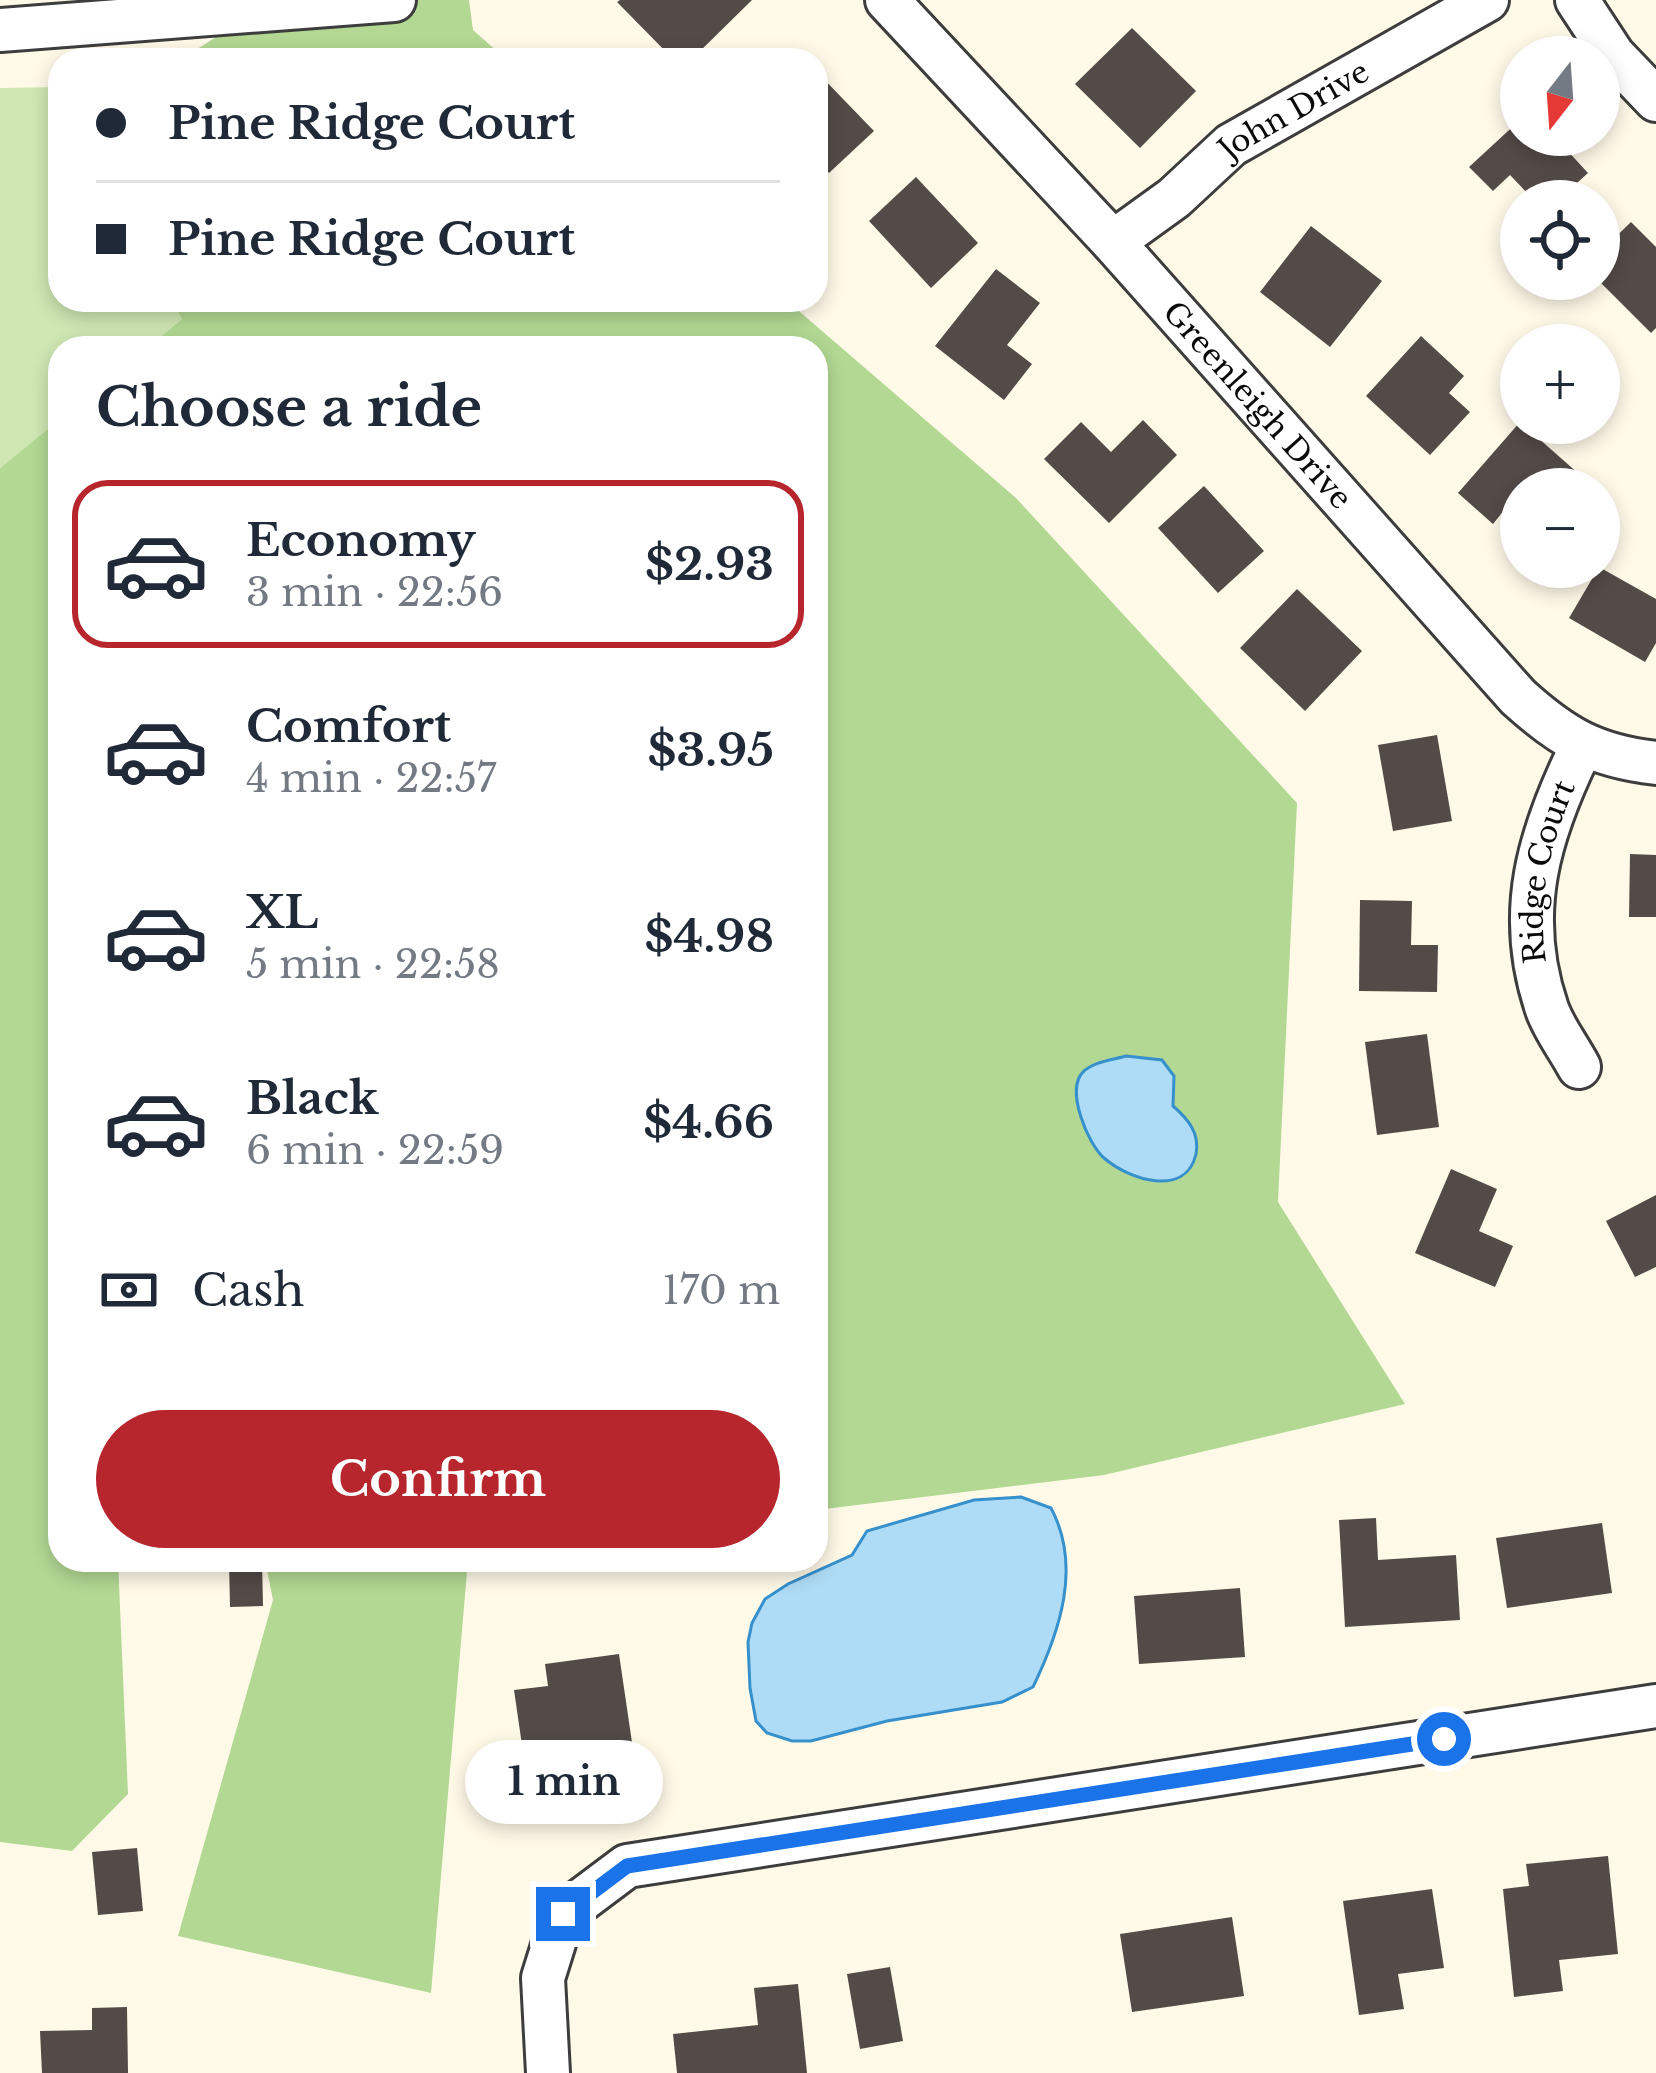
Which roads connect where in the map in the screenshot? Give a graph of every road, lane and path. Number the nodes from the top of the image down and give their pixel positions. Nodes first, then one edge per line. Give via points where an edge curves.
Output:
1 (394, 0) edge
2 (887, 0) edge
3 (1487, 0) edge
4 (1577, 0) edge
5 (105, 11) edge
6 (0, 30) edge
7 (1656, 100) edge
8 (1113, 242) junction
9 (1582, 746) junction
10 (1656, 763) edge
11 (1580, 1066) dead end
12 (1656, 1706) edge
13 (548, 2073) edge

1 - 5 street
2 - 8 street, Greenleigh Drive
3 - 8 street, John Drive via 1231,145
4 - 7 street
5 - 6 street
8 - 9 street, Greenleigh Drive via 1518,697
9 - 10 street, Greenleigh Drive
9 - 11 street, Ridge Court via 1538,853 1530,910 1548,1013
12 - 13 street via 627,1866 563,1914 543,1978

